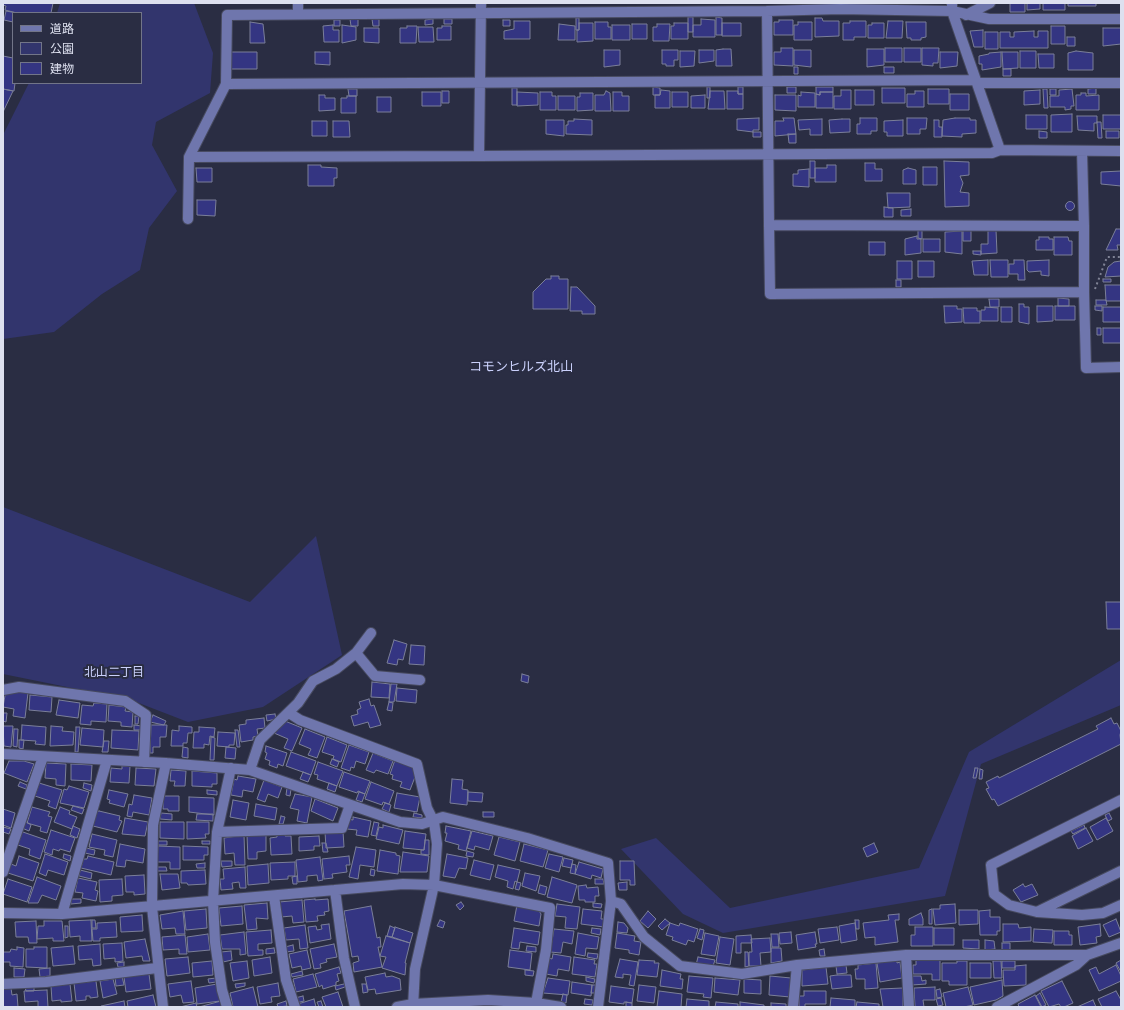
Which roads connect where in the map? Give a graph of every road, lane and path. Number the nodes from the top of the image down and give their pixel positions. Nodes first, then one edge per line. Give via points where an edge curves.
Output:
1 (298, 3) edge
2 (990, 3) edge
3 (840, 6) edge
4 (952, 7) edge
5 (481, 8) edge
6 (767, 11) junction
7 (298, 14) junction
8 (966, 14) junction
9 (1121, 19) edge
10 (768, 81) junction
11 (976, 82) junction
12 (480, 83) junction
13 (1121, 83) edge
14 (226, 84) junction
15 (1000, 150) junction
16 (1082, 151) junction
17 (1121, 151) edge
18 (768, 155) junction
19 (480, 156) junction
20 (189, 157) junction
21 (188, 219) dead end
22 (769, 224) junction
23 (1084, 226) junction
24 (1121, 257) edge
25 (1084, 292) junction
26 (1121, 367) edge
27 (371, 633) dead end
28 (356, 653) junction
29 (420, 680) dead end
30 (3, 690) edge
31 (289, 713) junction
32 (3, 754) edge
33 (43, 756) junction
34 (107, 760) junction
35 (144, 762) junction
36 (166, 762) junction
37 (231, 768) junction
38 (250, 770) junction
39 (1121, 800) edge
40 (350, 805) junction
41 (434, 822) junction
42 (217, 832) junction
43 (1121, 871) edge
44 (3, 872) edge
45 (434, 885) junction
46 (335, 890) junction
47 (274, 896) junction
48 (611, 901) junction
49 (213, 902) junction
50 (1121, 905) edge
51 (152, 907) junction
52 (1037, 912) junction
53 (3, 913) edge
54 (62, 914) junction
55 (1121, 943) edge
56 (906, 955) junction
57 (1087, 955) junction
58 (797, 965) junction
59 (157, 968) junction
60 (3, 984) edge
61 (536, 1003) junction
62 (413, 1005) edge
63 (163, 1007) edge
64 (227, 1007) edge
65 (295, 1007) edge
66 (355, 1007) edge
67 (397, 1007) edge
68 (561, 1007) edge
69 (598, 1007) edge
70 (793, 1007) edge
71 (909, 1007) edge
72 (997, 1007) edge

1 - 7 street
2 - 8 street
3 - 4 street
3 - 6 street
4 - 8 street
4 - 11 street
5 - 6 street
5 - 7 street
5 - 12 street
6 - 10 street
7 - 14 street via 227,15
8 - 9 street via 989,19
10 - 11 street
10 - 12 street
10 - 18 street
11 - 13 street
11 - 15 street
12 - 14 street
12 - 19 street
14 - 20 street
15 - 16 street
15 - 18 street via 992,153
16 - 17 street
16 - 23 street
18 - 19 street
18 - 22 street
19 - 20 street
20 - 21 street
22 - 23 street
22 - 25 street via 770,294
23 - 25 street
24 - 25 path via 1107,257 1094,292
25 - 26 street via 1086,368
27 - 28 street
28 - 29 street via 375,676
28 - 31 street via 336,669 313,681
30 - 35 street via 19,687 125,701 146,715
31 - 38 street via 260,740
31 - 41 street via 300,720 417,764
32 - 33 street
33 - 34 street
33 - 44 street
34 - 35 street
34 - 54 street
35 - 36 street
36 - 37 street
36 - 51 street via 153,825
37 - 38 street
37 - 42 street
38 - 40 street
39 - 52 street via 991,865 994,894 1009,905
40 - 41 street via 400,822
40 - 42 street via 342,828
41 - 45 street via 437,844
41 - 48 street via 443,817 527,838 608,863
42 - 49 street
43 - 52 street
45 - 46 street via 403,884
45 - 61 street via 550,908 546,950
45 - 62 street via 415,969
46 - 47 street
46 - 66 street via 344,958
47 - 49 street
47 - 65 street via 286,980
48 - 58 street via 621,904 644,937 680,966 742,974
48 - 69 street
49 - 51 street
49 - 64 street via 216,949
50 - 52 street via 1103,913 1082,915
51 - 54 street
51 - 59 street
53 - 54 street
55 - 57 street
56 - 57 street
56 - 58 street
56 - 71 street
57 - 72 street via 1076,965
58 - 70 street
59 - 60 street via 46,982
59 - 63 street
61 - 62 street via 488,1000
61 - 68 street
62 - 67 street

